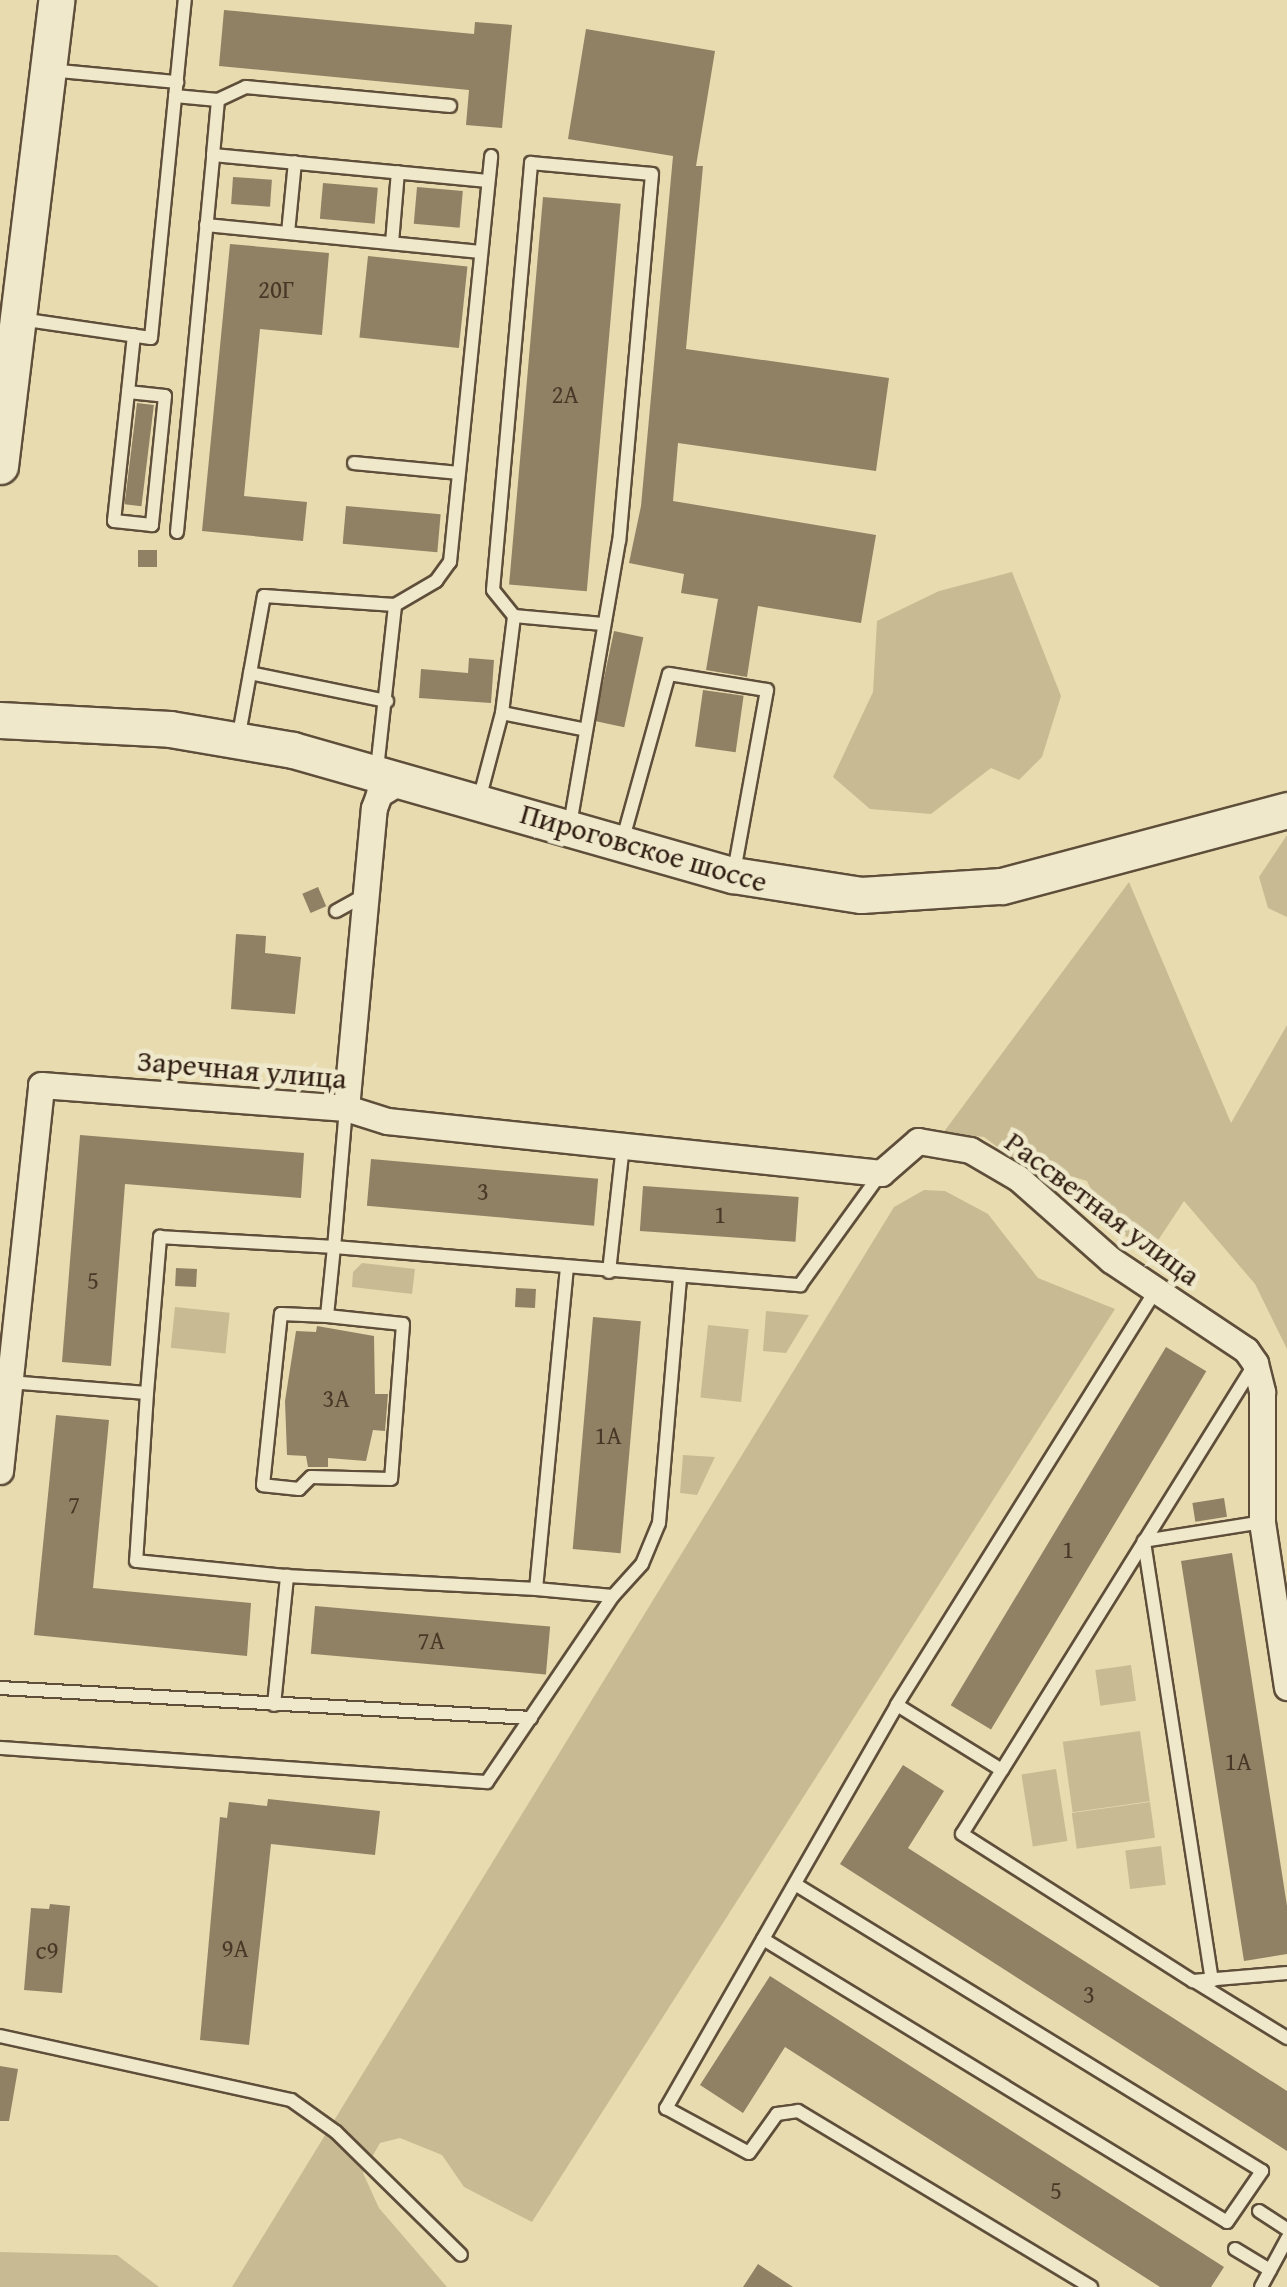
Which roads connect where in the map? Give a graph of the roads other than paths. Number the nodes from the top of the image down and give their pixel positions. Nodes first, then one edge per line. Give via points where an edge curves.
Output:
1 (56, 0) edge
2 (185, 0) edge
3 (47, 70) junction
4 (176, 89) junction
5 (218, 100) junction
6 (450, 106) dead end
7 (213, 155) junction
8 (491, 156) dead end
9 (294, 162) junction
10 (398, 172) junction
11 (488, 181) junction
12 (206, 226) junction
13 (288, 233) junction
14 (392, 243) junction
15 (481, 252) junction
16 (13, 304) edge
17 (134, 335) junction
18 (128, 392) junction
19 (1, 445) edge
20 (354, 463) dead end
21 (459, 473) junction
22 (177, 532) dead end
23 (395, 605) junction
24 (514, 616) junction
25 (603, 624) junction
26 (250, 673) junction
27 (387, 701) junction
28 (502, 713) junction
29 (0, 720) edge
30 (582, 729) junction
31 (238, 740) junction
32 (380, 773) junction
33 (478, 800) junction
34 (374, 808) junction
35 (1287, 810) edge
36 (569, 826) junction
37 (622, 842) junction
38 (734, 875) junction
39 (372, 894) junction
40 (336, 911) dead end
41 (346, 1108) junction
42 (623, 1146) junction
43 (881, 1173) junction
44 (334, 1247) junction
45 (568, 1267) junction
46 (608, 1272) junction
47 (680, 1280) junction
48 (1154, 1293) junction
49 (328, 1316) junction
50 (1256, 1363) junction
51 (9, 1382) junction
52 (147, 1393) junction
53 (0, 1472) edge
54 (1262, 1522) junction
55 (1144, 1541) junction
56 (287, 1576) junction
57 (536, 1589) junction
58 (612, 1596) junction
59 (1287, 1687) edge
60 (0, 1688) edge
61 (274, 1705) junction
62 (897, 1705) junction
63 (531, 1718) junction
64 (0, 1748) edge
65 (1002, 1770) junction
66 (794, 1884) junction
67 (763, 1939) junction
68 (1287, 1973) edge
69 (1212, 1980) junction
70 (1194, 1981) junction
71 (0, 2036) edge
72 (1287, 2038) edge
73 (1260, 2211) dead end
74 (1287, 2229) edge
75 (1287, 2239) edge
76 (1235, 2249) dead end
77 (460, 2255) dead end
78 (1270, 2270) junction
79 (1092, 2287) edge
80 (1261, 2287) edge

1 - 3 main road
2 - 4 lane
3 - 4 lane
3 - 16 main road
4 - 5 lane
4 - 17 lane via 150,338
5 - 6 lane via 246,87
5 - 7 lane
7 - 9 lane
7 - 12 lane
8 - 11 lane
9 - 10 lane
9 - 13 lane
10 - 11 lane
10 - 14 lane
11 - 15 lane
12 - 13 lane
12 - 22 lane
13 - 14 lane
14 - 15 lane
15 - 21 lane
16 - 17 lane
16 - 19 main road
17 - 18 lane
18 - 18 lane via 114,521 152,525 166,396
20 - 21 lane
21 - 23 lane via 450,562 436,581
23 - 26 lane via 264,596
23 - 27 lane
24 - 25 lane
24 - 25 lane via 493,590 530,163 652,174 619,540
24 - 28 lane
25 - 30 lane
26 - 27 lane
26 - 31 lane
27 - 32 lane
28 - 30 lane
28 - 33 lane
29 - 31 main road, Пироговское шоссе via 118,724
30 - 36 lane
31 - 32 main road, Пироговское шоссе
32 - 33 main road, Пироговское шоссе
32 - 34 street
32 - 34 street
33 - 36 main road, Пироговское шоссе
34 - 39 street
35 - 38 main road, Пироговское шоссе via 1002,886 951,893 819,892
36 - 37 main road, Пироговское шоссе
37 - 38 main road, Пироговское шоссе
37 - 38 lane via 669,674 767,690
39 - 40 lane
39 - 41 street
41 - 42 street, Заречная улица via 387,1121
41 - 44 lane
41 - 51 street, Заречная улица via 41,1085
42 - 43 street, Заречная улица
42 - 46 lane
43 - 47 lane via 800,1285
43 - 48 street, Рассветная улица via 918,1141 970,1150 1018,1178
44 - 45 lane
44 - 49 lane
44 - 52 lane via 160,1237
45 - 46 lane
45 - 57 lane
46 - 47 lane
47 - 58 lane via 659,1523 642,1564
48 - 50 street, Рассветная улица via 1234,1341
48 - 62 lane
49 - 49 lane via 280,1314 264,1485 299,1490 311,1477 391,1479 403,1324
50 - 54 street
50 - 55 lane
51 - 52 lane
51 - 53 street, Заречная улица
52 - 56 lane via 136,1561
54 - 55 lane
54 - 59 street
55 - 65 lane
55 - 69 lane
56 - 57 lane
56 - 61 lane
57 - 58 lane
58 - 63 lane
60 - 61 lane
61 - 63 lane
62 - 65 lane
62 - 66 lane
63 - 64 lane via 487,1782
65 - 70 lane via 962,1834
66 - 67 lane
66 - 67 lane via 1262,2172 1227,2222
67 - 79 lane via 666,2108 749,2153 777,2114 798,2110
68 - 69 lane
69 - 70 lane
70 - 72 lane
71 - 77 lane via 291,2100 336,2132
73 - 74 lane
75 - 78 lane
76 - 78 lane
78 - 80 lane

